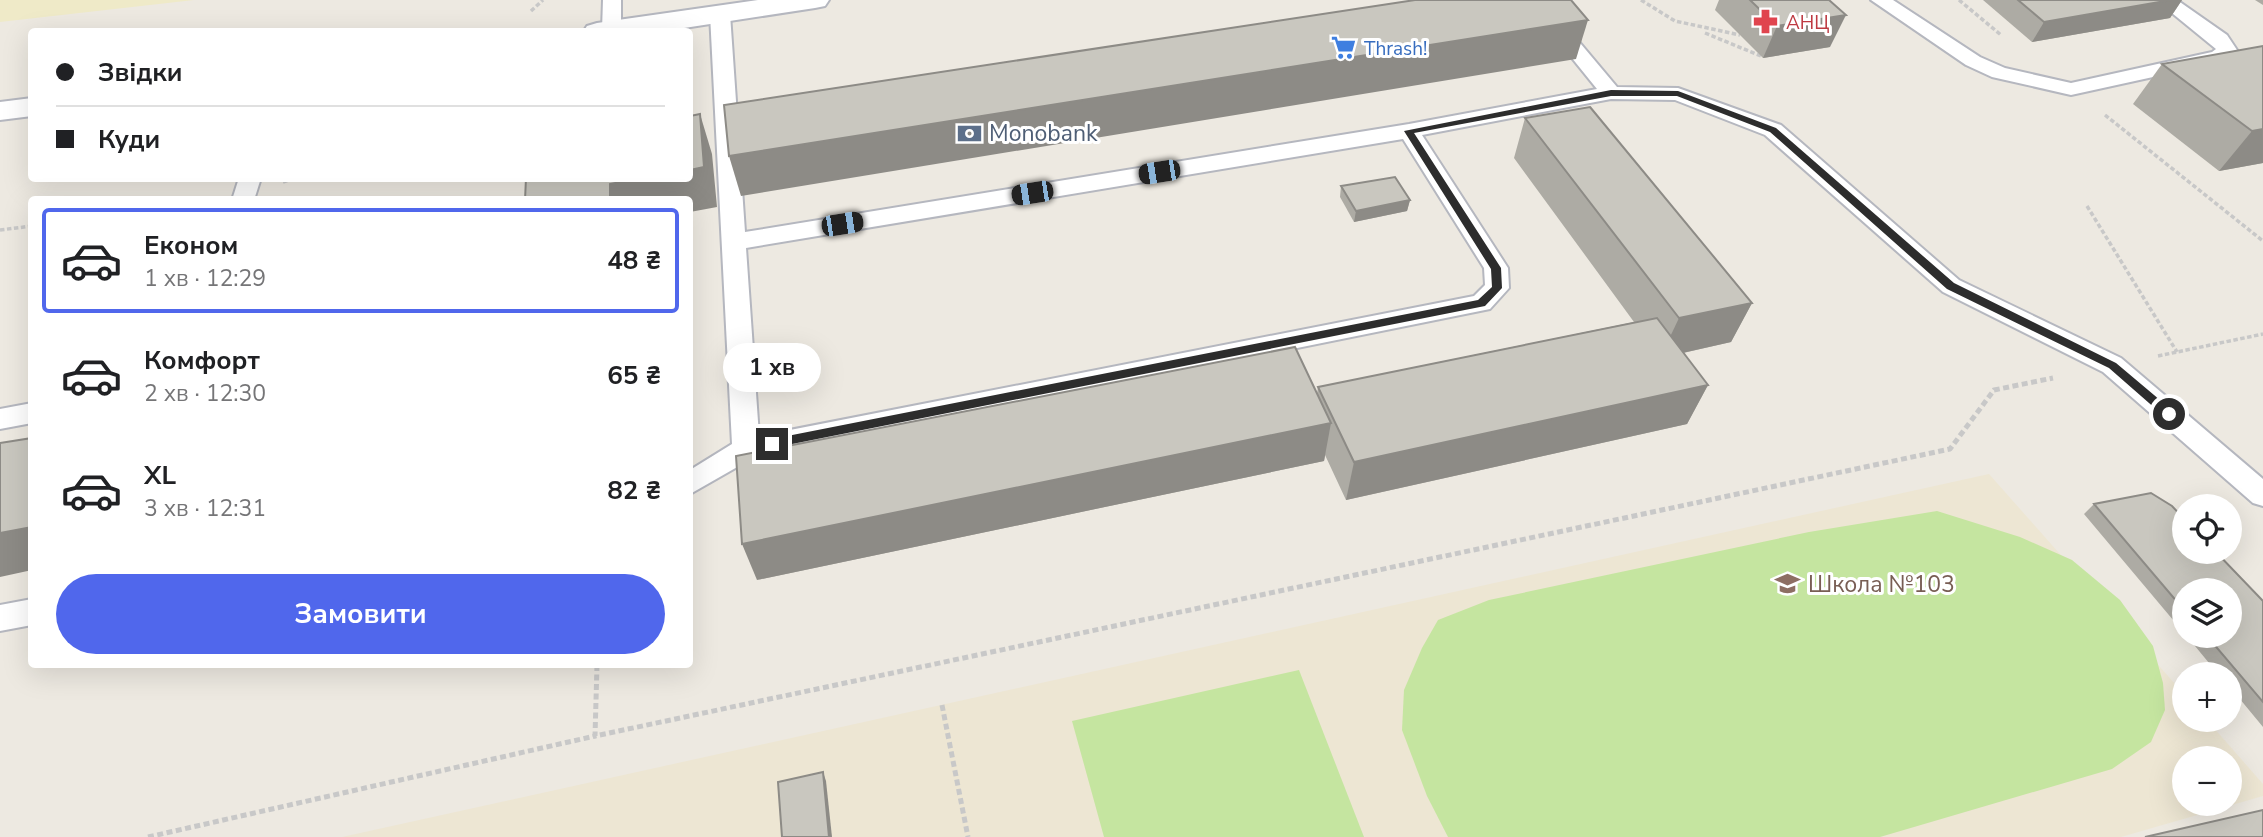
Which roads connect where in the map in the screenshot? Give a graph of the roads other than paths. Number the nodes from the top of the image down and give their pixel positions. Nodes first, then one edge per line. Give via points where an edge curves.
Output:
1 (612, 0) edge
2 (815, 0) edge
3 (1534, 0) edge
4 (1880, 0) edge
5 (2165, 0) edge
6 (720, 14) junction
7 (606, 28) edge
8 (625, 28) edge
9 (1611, 93) junction
10 (28, 108) edge
11 (0, 111) edge
12 (1409, 131) junction
13 (733, 242) junction
14 (28, 414) edge
15 (0, 419) edge
16 (746, 449) junction
17 (693, 481) edge
18 (2263, 495) edge
19 (28, 613) edge
20 (0, 618) edge

1 - 7 lane
2 - 6 street
3 - 9 lane
4 - 5 lane via 1973,61 1999,73 2071,89 2219,57 2227,50 2220,39
6 - 8 street
6 - 13 lane
9 - 12 lane
9 - 18 lane via 1678,94 1773,130 1951,286 2112,365
10 - 11 street
12 - 13 lane
12 - 16 lane via 1496,268 1497,288 1481,303
13 - 16 lane
14 - 15 lane
16 - 17 lane
19 - 20 lane

